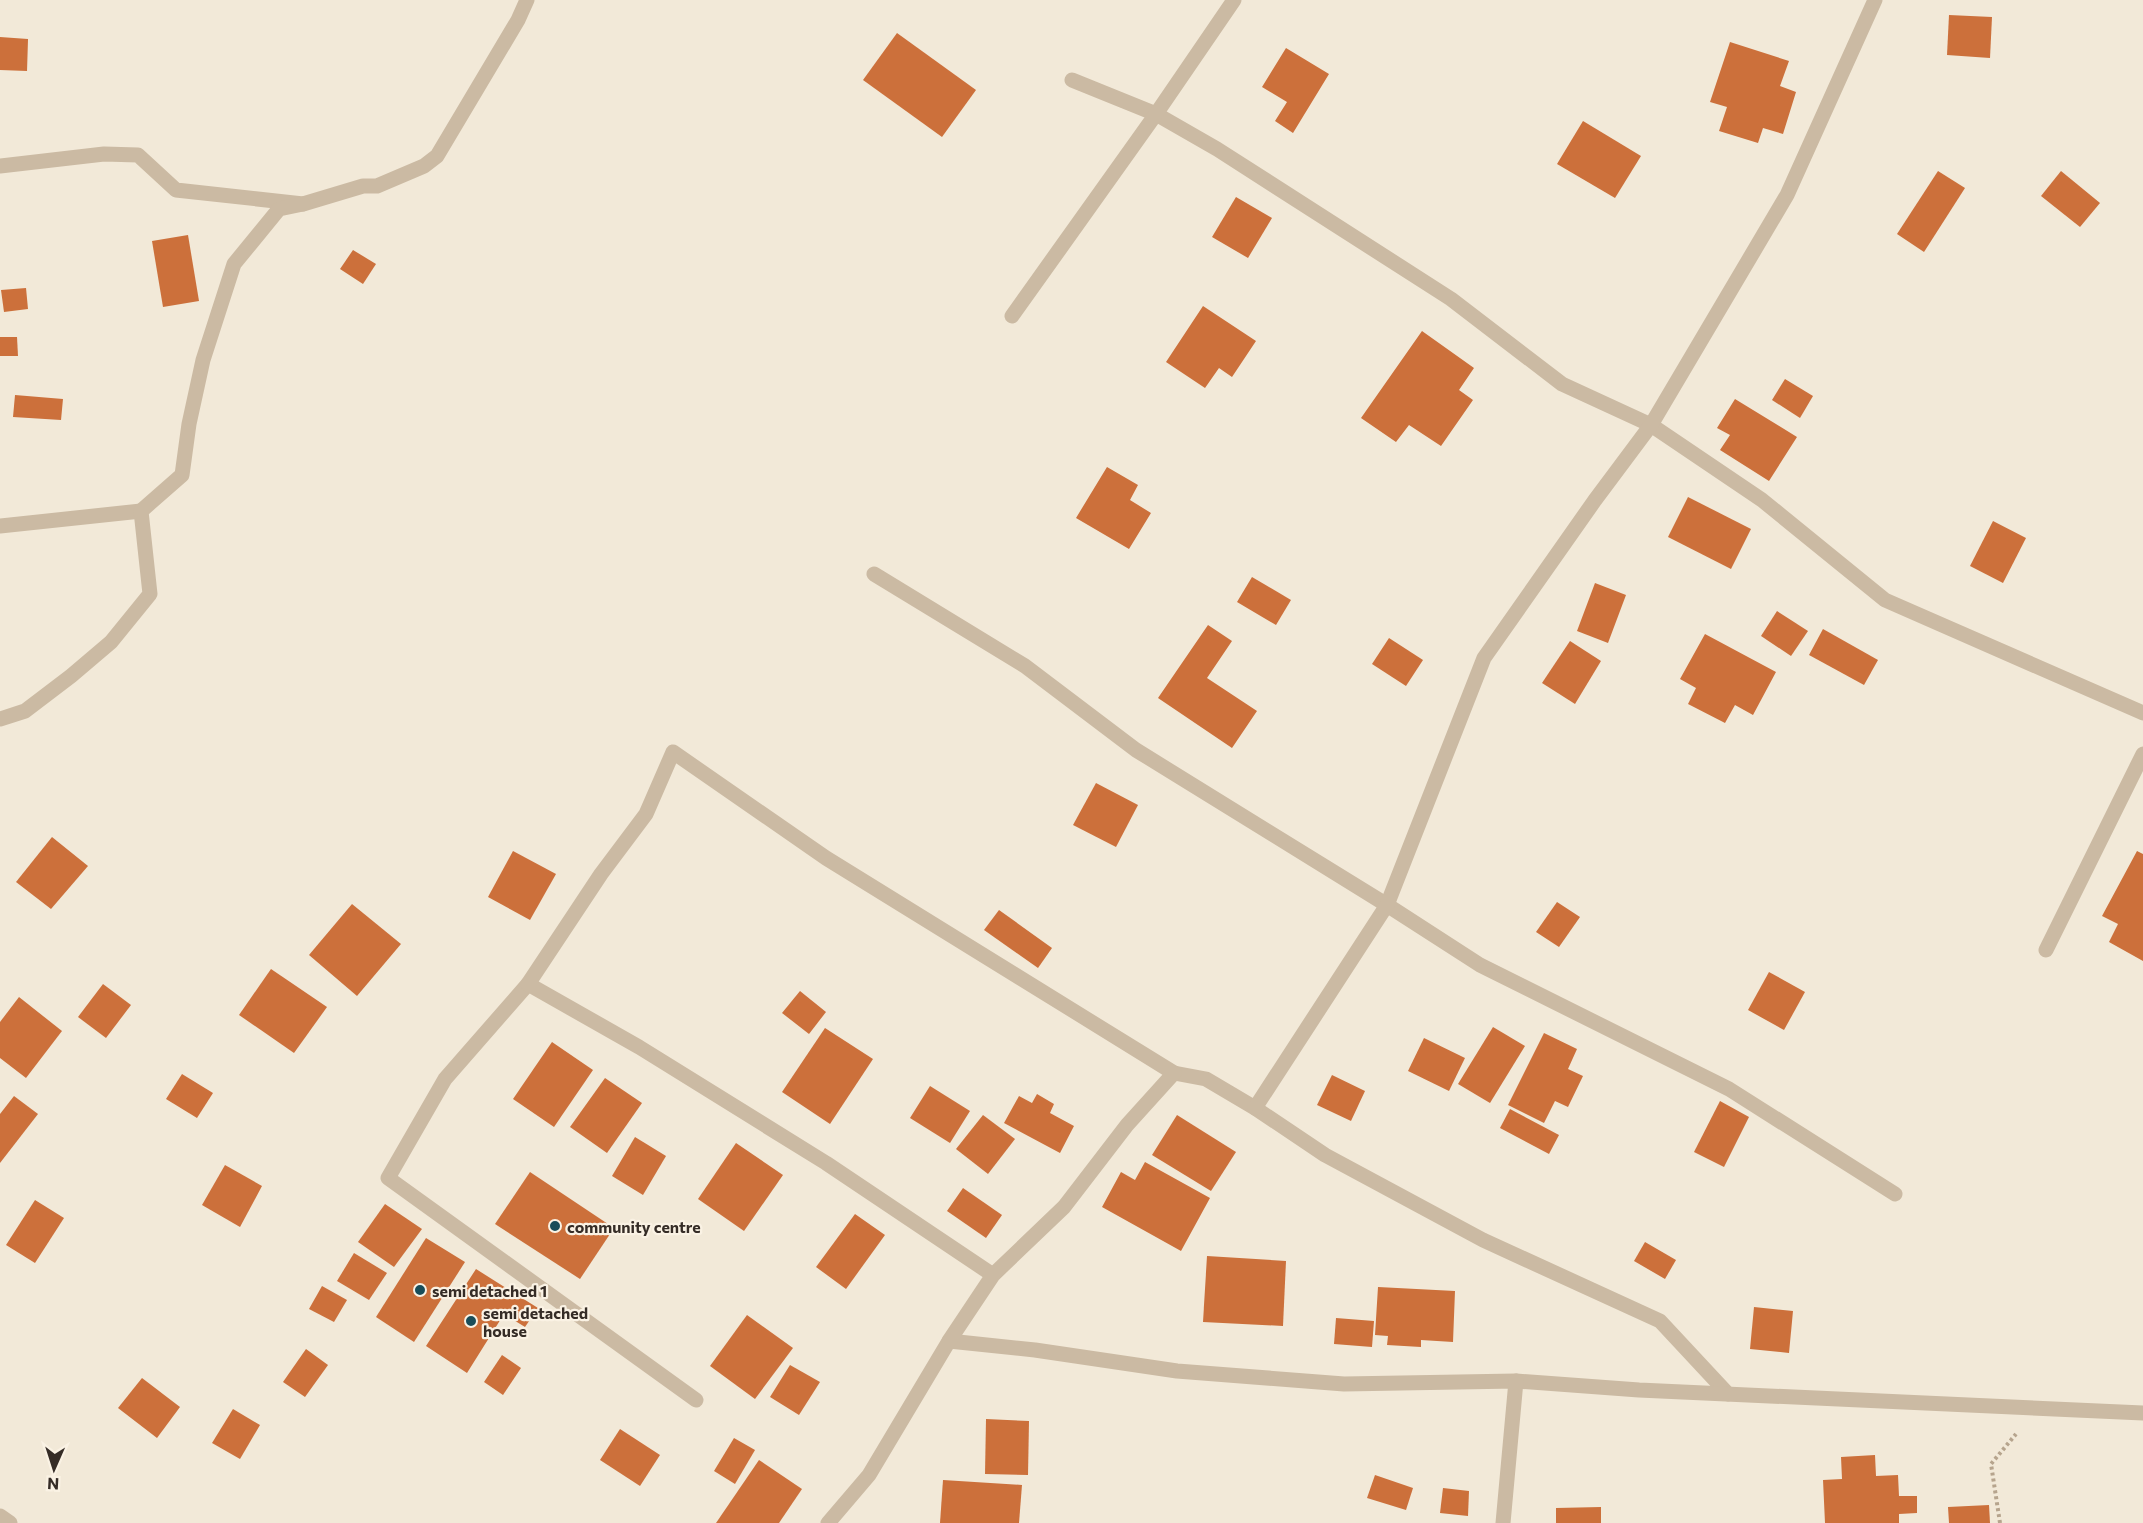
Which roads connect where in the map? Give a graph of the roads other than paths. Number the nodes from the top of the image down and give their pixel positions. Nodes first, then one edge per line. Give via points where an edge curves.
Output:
1 (527, 0) edge
2 (1234, 0) edge
3 (1875, 0) edge
4 (1072, 80) dead end
5 (1156, 114) junction
6 (0, 166) edge
7 (303, 204) junction
8 (1012, 316) dead end
9 (1652, 425) junction
10 (141, 511) junction
11 (0, 526) edge
12 (874, 574) dead end
13 (2143, 713) edge
14 (0, 719) edge
15 (2143, 754) edge
16 (1387, 905) junction
17 (2046, 950) dead end
18 (528, 984) junction
19 (1174, 1073) junction
20 (1255, 1108) junction
21 (1895, 1194) dead end
22 (993, 1275) junction
23 (949, 1341) junction
24 (1516, 1381) junction
25 (1728, 1394) junction
26 (696, 1400) dead end
27 (2143, 1413) edge
28 (0, 1516) edge
29 (10, 1523) edge
30 (828, 1523) edge
31 (1503, 1523) edge

1 - 7 street via 437,156 424,166 377,186 363,186
2 - 5 street
3 - 9 street via 1787,195
4 - 5 street
5 - 8 street
5 - 9 street via 1442,293 1562,384
6 - 7 street via 104,154 138,155 176,190
7 - 10 street via 279,209 234,264 203,360 182,476
9 - 13 street via 1762,500 1885,600
9 - 16 street via 1484,658
10 - 11 street
10 - 14 street via 150,594 111,642 71,676 25,711
12 - 16 street via 1025,666 1136,750
15 - 17 street
16 - 20 street
16 - 21 street via 1480,965 1729,1089
18 - 19 street via 646,814 673,752 826,858
18 - 22 street via 817,1157
18 - 26 street via 445,1079 388,1178
19 - 20 street via 1206,1079
19 - 22 street via 1127,1125 1064,1207
20 - 25 street via 1325,1155 1483,1240 1660,1321
22 - 23 street
23 - 24 street via 1177,1371 1344,1384
23 - 30 street via 869,1474
24 - 25 street
24 - 31 street
25 - 27 street
28 - 29 street

